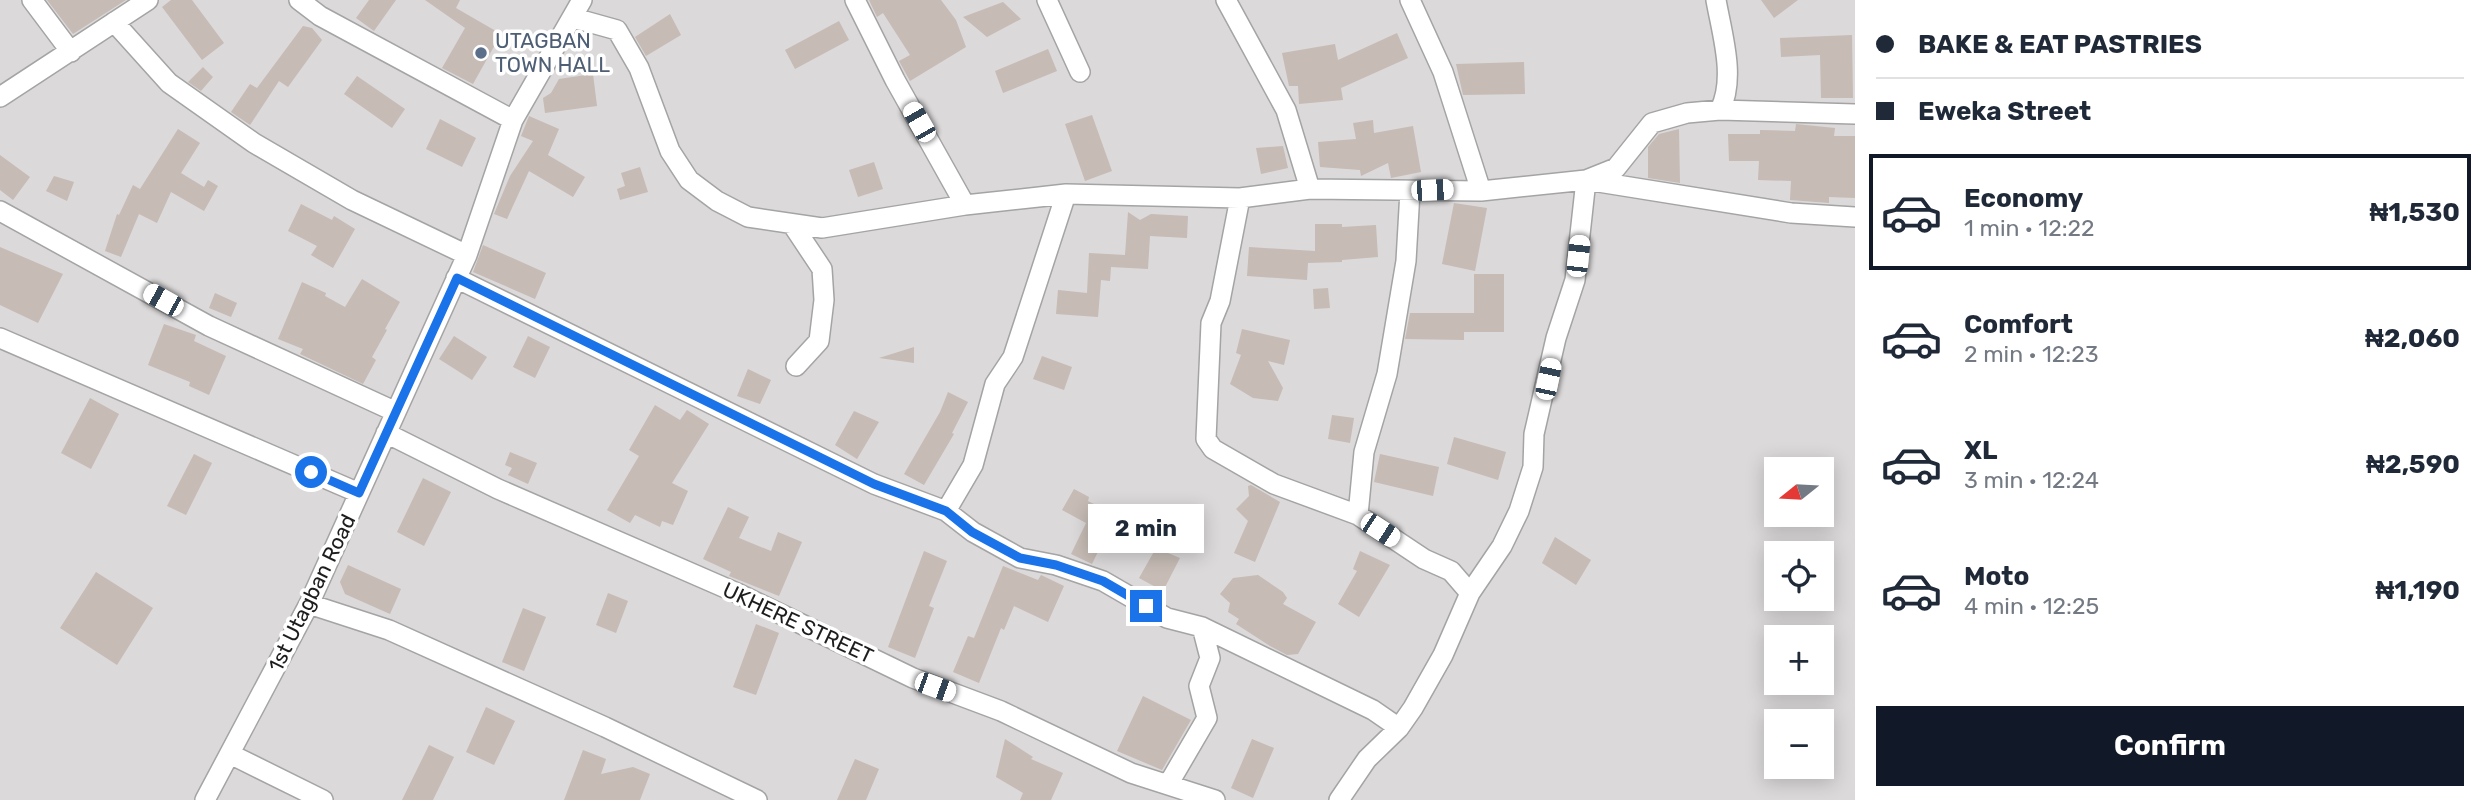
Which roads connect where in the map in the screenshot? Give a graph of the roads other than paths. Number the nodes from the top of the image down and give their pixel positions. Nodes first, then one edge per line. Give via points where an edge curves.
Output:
1 (32, 0) edge
2 (148, 0) edge
3 (299, 0) edge
4 (855, 0) edge
5 (1047, 0) edge
6 (1226, 0) edge
7 (1430, 0) edge
8 (1717, 0) edge
9 (1413, 8) edge
10 (578, 9) edge
11 (114, 22) junction
12 (71, 52) junction
13 (1080, 72) dead end
14 (0, 97) edge
15 (1720, 110) junction
16 (1855, 114) edge
17 (513, 120) junction
18 (1586, 180) junction
19 (1310, 189) junction
20 (1410, 191) junction
21 (1481, 191) junction
22 (1066, 194) junction
23 (1240, 198) junction
24 (965, 205) junction
25 (0, 211) edge
26 (1855, 217) edge
27 (792, 223) junction
28 (467, 255) junction
29 (457, 278) junction
30 (0, 338) edge
31 (796, 366) dead end
32 (396, 412) junction
33 (386, 433) junction
34 (359, 493) junction
35 (946, 511) junction
36 (1357, 515) junction
37 (1470, 593) junction
38 (309, 604) junction
39 (1202, 627) junction
40 (1399, 728) junction
41 (232, 755) junction
42 (1169, 783) junction
43 (205, 800) edge
44 (323, 800) edge
45 (757, 800) edge
46 (1215, 800) edge
47 (1339, 800) edge

1 - 12 street
2 - 11 street
3 - 17 street via 320,16
4 - 24 street
5 - 13 street
6 - 19 street via 1286,110
7 - 9 street
8 - 15 street via 1727,65 1726,96
9 - 21 street via 1443,72
10 - 17 street, 1st Utagban Road
10 - 27 street via 617,30 639,68 670,151 689,180 748,217
11 - 12 street
11 - 28 street via 169,83 254,143 352,200
12 - 14 street
15 - 16 street
15 - 18 street via 1652,123 1616,168
17 - 28 street, 1st Utagban Road
18 - 21 street
18 - 26 street via 1791,213
18 - 37 street via 1575,280 1534,434 1533,467 1507,535
19 - 20 street
19 - 23 street
20 - 21 street
20 - 36 street via 1406,261 1387,374 1364,452
22 - 23 street
22 - 24 street
22 - 35 street via 1013,357 995,384 972,465
23 - 36 street via 1220,301 1211,323 1206,439 1213,449 1274,484
24 - 27 street via 822,228
25 - 32 street via 209,326
27 - 31 street via 822,269 824,300 819,341
28 - 29 street, 1st Utagban Road
29 - 32 street, 1st Utagban Road
29 - 35 street via 874,484
30 - 34 street
32 - 33 street, 1st Utagban Road
33 - 34 street, 1st Utagban Road
33 - 42 street, UKHERE STREET via 498,489 737,593 913,678 1001,711 1131,773
34 - 38 street, 1st Utagban Road
35 - 39 street via 972,532 1020,558 1103,581 1167,618
36 - 37 street via 1424,559 1451,571
37 - 40 street via 1443,655
38 - 41 street, 1st Utagban Road
38 - 45 street via 389,630
39 - 40 street via 1373,710
39 - 42 street via 1210,658 1199,687 1207,719
40 - 47 street via 1367,759
41 - 43 street, 1st Utagban Road
41 - 44 street
42 - 46 street, UKHERE STREET

